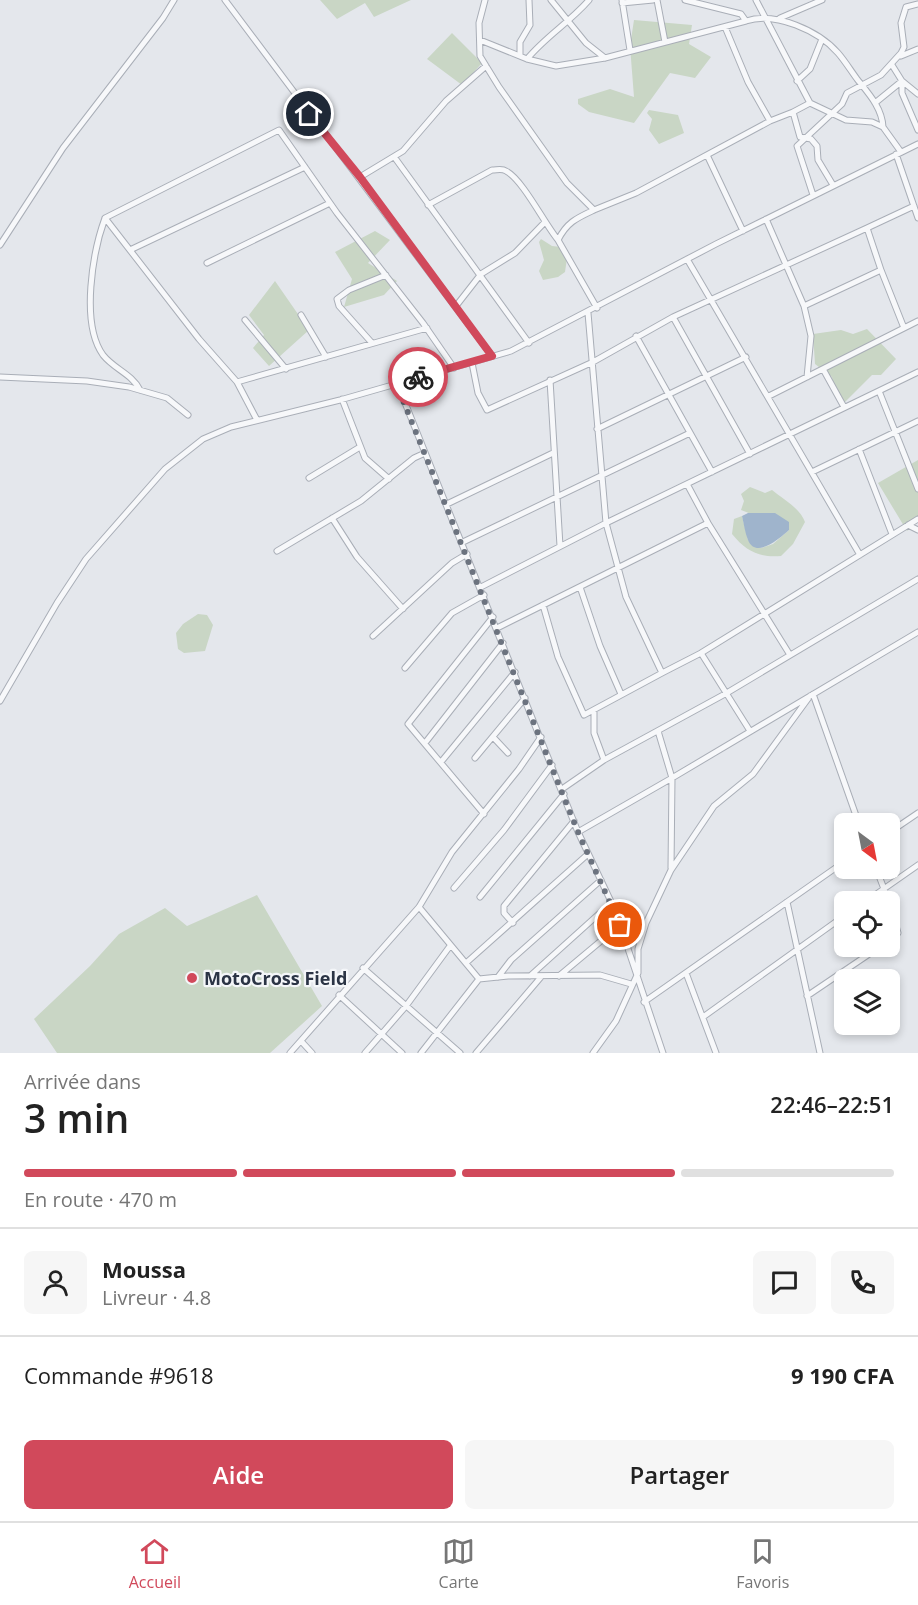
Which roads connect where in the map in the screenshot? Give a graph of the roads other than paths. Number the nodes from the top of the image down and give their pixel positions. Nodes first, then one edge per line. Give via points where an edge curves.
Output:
1 (174, 0) edge
2 (225, 0) edge
3 (485, 0) edge
4 (529, 0) edge
5 (551, 0) edge
6 (588, 0) edge
7 (655, 0) edge
8 (685, 0) edge
9 (756, 0) edge
10 (822, 0) edge
11 (622, 1) edge
12 (918, 4) edge
13 (766, 17) junction
14 (779, 18) junction
15 (746, 21) junction
16 (568, 23) junction
17 (725, 27) junction
18 (822, 39) junction
19 (480, 40) junction
20 (664, 42) junction
21 (918, 49) edge
22 (630, 50) junction
23 (520, 54) junction
24 (899, 56) junction
25 (605, 58) junction
26 (527, 59) junction
27 (892, 65) junction
28 (486, 66) junction
29 (797, 81) junction
30 (902, 81) junction
31 (861, 84) junction
32 (918, 94) edge
33 (810, 103) junction
34 (875, 103) junction
35 (793, 112) junction
36 (830, 114) junction
37 (770, 121) junction
38 (884, 127) junction
39 (918, 130) edge
40 (805, 140) junction
41 (918, 144) edge
42 (899, 153) junction
43 (707, 155) junction
44 (395, 158) junction
45 (305, 167) junction
46 (360, 177) junction
47 (833, 185) junction
48 (813, 195) junction
49 (330, 203) junction
50 (428, 205) junction
51 (914, 206) junction
52 (594, 210) junction
53 (105, 218) junction
54 (918, 218) edge
55 (766, 219) junction
56 (545, 222) junction
57 (867, 228) junction
58 (742, 231) junction
59 (558, 240) junction
60 (0, 245) edge
61 (130, 250) junction
62 (687, 259) junction
63 (207, 263) dead end
64 (788, 266) junction
65 (881, 270) junction
66 (481, 274) junction
67 (386, 275) junction
68 (711, 299) junction
69 (456, 306) junction
70 (804, 306) junction
71 (597, 308) junction
72 (588, 313) junction
73 (301, 315) dead end
74 (673, 317) junction
75 (245, 320) dead end
76 (918, 321) edge
77 (427, 328) junction
78 (904, 328) junction
79 (636, 336) junction
80 (372, 343) junction
81 (529, 344) junction
82 (492, 356) junction
83 (326, 357) junction
84 (746, 357) junction
85 (593, 362) junction
86 (472, 363) junction
87 (454, 368) junction
88 (286, 369) junction
89 (823, 369) junction
90 (918, 372) edge
91 (0, 377) edge
92 (706, 377) junction
93 (807, 377) junction
94 (549, 381) junction
95 (237, 382) junction
96 (396, 383) junction
97 (140, 390) junction
98 (879, 391) junction
99 (669, 395) junction
100 (769, 396) junction
101 (342, 399) junction
102 (844, 407) junction
103 (188, 415) dead end
104 (257, 420) junction
105 (918, 421) edge
106 (597, 429) junction
107 (896, 431) junction
108 (690, 433) junction
109 (791, 434) junction
110 (360, 447) junction
111 (859, 449) junction
112 (425, 453) junction
113 (553, 453) junction
114 (750, 454) junction
115 (712, 472) junction
116 (812, 472) junction
117 (601, 476) junction
118 (309, 478) dead end
119 (389, 479) junction
120 (687, 484) junction
121 (918, 489) edge
122 (556, 497) junction
123 (447, 504) junction
124 (332, 518) junction
125 (918, 519) edge
126 (606, 523) junction
127 (708, 523) junction
128 (908, 525) junction
129 (918, 530) edge
130 (892, 534) junction
131 (463, 542) junction
132 (560, 546) junction
133 (277, 551) dead end
134 (467, 554) junction
135 (860, 555) junction
136 (618, 568) junction
137 (918, 579) edge
138 (481, 587) junction
139 (580, 587) junction
140 (484, 595) junction
141 (543, 605) junction
142 (403, 609) junction
143 (764, 613) junction
144 (493, 617) junction
145 (497, 628) junction
146 (918, 632) edge
147 (373, 636) dead end
148 (503, 643) junction
149 (701, 653) junction
150 (790, 655) junction
151 (405, 668) dead end
152 (515, 672) junction
153 (662, 673) junction
154 (621, 694) junction
155 (725, 694) junction
156 (811, 695) junction
157 (525, 698) junction
158 (0, 701) edge
159 (594, 710) junction
160 (658, 731) junction
161 (750, 731) junction
162 (493, 737) junction
163 (541, 737) junction
164 (425, 743) junction
165 (508, 753) dead end
166 (475, 758) dead end
167 (604, 760) junction
168 (441, 762) junction
169 (552, 765) junction
170 (672, 778) junction
171 (563, 791) junction
172 (856, 813) edge
173 (918, 813) edge
174 (484, 814) junction
175 (574, 821) junction
176 (900, 825) edge
177 (578, 832) junction
178 (588, 854) junction
179 (918, 865) edge
180 (834, 869) edge
181 (671, 870) junction
182 (880, 879) edge
183 (601, 880) junction
184 (454, 888) dead end
185 (884, 889) junction
186 (881, 891) edge
187 (480, 897) dead end
188 (787, 902) junction
189 (611, 903) junction
190 (419, 907) junction
191 (513, 923) junction
192 (834, 923) edge
193 (620, 925) junction
194 (450, 946) junction
195 (797, 948) junction
196 (865, 957) edge
197 (466, 963) junction
198 (363, 968) junction
199 (638, 973) junction
200 (686, 973) junction
201 (530, 976) junction
202 (541, 976) junction
203 (559, 976) junction
204 (498, 977) junction
205 (479, 979) junction
206 (631, 984) junction
207 (339, 995) junction
208 (807, 996) junction
209 (644, 1002) junction
210 (406, 1006) junction
211 (703, 1017) junction
212 (381, 1034) junction
213 (438, 1034) junction
214 (301, 1041) junction
215 (290, 1053) edge
216 (312, 1053) edge
217 (365, 1053) edge
218 (402, 1053) edge
219 (421, 1053) edge
220 (460, 1053) edge
221 (476, 1053) edge
222 (593, 1053) edge
223 (663, 1053) edge
224 (716, 1053) edge
225 (820, 1053) edge

1 - 60 street via 63,148
2 - 46 street
3 - 19 street via 479,23
4 - 23 street via 530,25 520,42
5 - 16 street
6 - 16 street
7 - 11 street
7 - 20 street
8 - 15 street via 732,11
9 - 13 street
10 - 14 street
11 - 22 street
12 - 24 street via 906,7 902,23 904,47
13 - 14 street
13 - 15 street
13 - 29 street
14 - 18 street
15 - 17 street
16 - 25 street
16 - 26 street via 542,41
17 - 20 street
17 - 37 street via 748,82
18 - 29 street via 810,69
18 - 31 street via 839,54
19 - 23 street
19 - 28 street via 480,56
20 - 22 street
21 - 24 street
22 - 25 street
23 - 26 street
24 - 27 street
25 - 26 street via 556,66
27 - 30 street
27 - 31 street via 874,80
28 - 44 street via 446,101
28 - 52 street via 567,183
29 - 33 street
30 - 32 street
30 - 34 street
30 - 39 street via 902,93
31 - 34 street
31 - 36 street via 847,93 842,104
33 - 35 street
33 - 36 street
34 - 38 street
35 - 37 street
35 - 40 street via 799,134
36 - 38 street
36 - 40 street
37 - 43 street
38 - 42 street
40 - 47 street via 817,146 820,164
40 - 48 street via 797,147
41 - 42 street
42 - 47 street
42 - 51 street
43 - 52 street via 636,193
43 - 58 street
44 - 46 street
44 - 50 street
45 - 49 street
45 - 53 street via 279,130
45 - 61 street
46 - 69 street
47 - 48 street
48 - 55 street
49 - 63 street
49 - 67 street
50 - 56 street via 492,170 503,169
50 - 66 street
51 - 54 street
51 - 57 street
52 - 59 street via 573,219
53 - 61 street
53 - 97 street via 93,271 95,333 102,353
55 - 58 street
55 - 64 street
56 - 59 street
56 - 66 street via 515,253
57 - 64 street
57 - 65 street
58 - 62 street
59 - 71 street
61 - 95 street
62 - 68 street
62 - 71 street
64 - 68 street
64 - 70 street
65 - 70 street
65 - 78 street
66 - 69 street
66 - 81 street
67 - 77 street
67 - 80 street via 336,299
68 - 74 street
68 - 84 street
69 - 82 street
70 - 93 street via 811,336
71 - 72 street
72 - 81 street
72 - 85 street
73 - 83 street
74 - 79 street
74 - 92 street
75 - 88 street
76 - 78 street
77 - 80 street
77 - 87 street
78 - 89 street
79 - 85 street
79 - 99 street
80 - 83 street
81 - 82 street
82 - 86 street
83 - 88 street
84 - 92 street
84 - 100 street
85 - 94 street
85 - 106 street
86 - 87 street
86 - 94 street via 478,393 487,410
87 - 96 street
88 - 95 street
89 - 93 street
89 - 102 street
90 - 98 street
91 - 97 street via 87,381
92 - 99 street
92 - 114 street
93 - 100 street
94 - 113 street
95 - 104 street
96 - 101 street
96 - 112 street
97 - 103 street via 167,398
98 - 102 street
98 - 107 street
99 - 106 street
99 - 108 street
100 - 109 street
101 - 104 street
101 - 110 street
102 - 109 street
104 - 158 street via 203,439 165,469 71,581
105 - 107 street
106 - 117 street
107 - 111 street
107 - 121 street
108 - 115 street
108 - 117 street
109 - 114 street
109 - 116 street
110 - 118 street
110 - 119 street via 365,458
111 - 116 street
111 - 130 street
112 - 119 street
112 - 123 street
113 - 122 street
113 - 123 street
114 - 115 street
115 - 120 street
116 - 135 street
117 - 122 street
117 - 126 street
119 - 124 street
120 - 126 street
120 - 127 street
122 - 131 street
122 - 132 street
123 - 131 street
124 - 133 street
124 - 142 street via 357,557
125 - 128 street
126 - 132 street
126 - 136 street
127 - 136 street
127 - 143 street
128 - 129 street
128 - 130 street
130 - 135 street
131 - 134 street
132 - 138 street
134 - 138 street
134 - 142 street
135 - 143 street
136 - 139 street
136 - 153 street via 626,597
137 - 150 street
138 - 140 street
139 - 141 street
139 - 154 street
140 - 144 street
140 - 151 street via 452,613
141 - 145 street
141 - 159 street via 558,657 584,715
142 - 147 street
143 - 149 street
143 - 150 street
144 - 145 street
144 - 164 street via 409,722
145 - 148 street
146 - 156 street
148 - 152 street
148 - 164 street
149 - 153 street
149 - 155 street
150 - 155 street
152 - 157 street
152 - 168 street
153 - 154 street
154 - 159 street
155 - 160 street
155 - 161 street
156 - 161 street
156 - 172 street
156 - 181 street via 753,774 714,806
157 - 162 street
157 - 163 street
159 - 167 street via 594,733
160 - 167 street
160 - 170 street
161 - 170 street
162 - 165 street
162 - 166 street
163 - 169 street
163 - 174 street
164 - 168 street
167 - 171 street
168 - 174 street
169 - 171 street
169 - 184 street
170 - 177 street
170 - 181 street
171 - 175 street
171 - 187 street
173 - 176 street
174 - 190 street via 452,852
175 - 177 street
175 - 191 street via 504,906 504,913
177 - 178 street
178 - 183 street
178 - 191 street
179 - 185 street
180 - 188 street
181 - 199 street via 646,923 638,949
182 - 185 street
183 - 189 street
183 - 204 street via 519,953
185 - 186 street
188 - 195 street
188 - 200 street
189 - 193 street
189 - 201 street
190 - 194 street
190 - 198 street
191 - 197 street
192 - 195 street
193 - 199 street
193 - 203 street
194 - 197 street
194 - 210 street
195 - 208 street
195 - 211 street
196 - 208 street
197 - 205 street
198 - 207 street
198 - 210 street
199 - 206 street
199 - 209 street
200 - 209 street
200 - 211 street
201 - 202 street
201 - 204 street
202 - 203 street
202 - 221 street
203 - 206 street via 600,975
204 - 205 street
205 - 213 street
206 - 222 street via 616,1021
207 - 212 street
207 - 214 street
208 - 225 street
209 - 223 street
210 - 212 street
210 - 213 street
211 - 224 street
212 - 217 street
212 - 218 street
213 - 219 street
213 - 220 street
214 - 215 street
214 - 216 street

